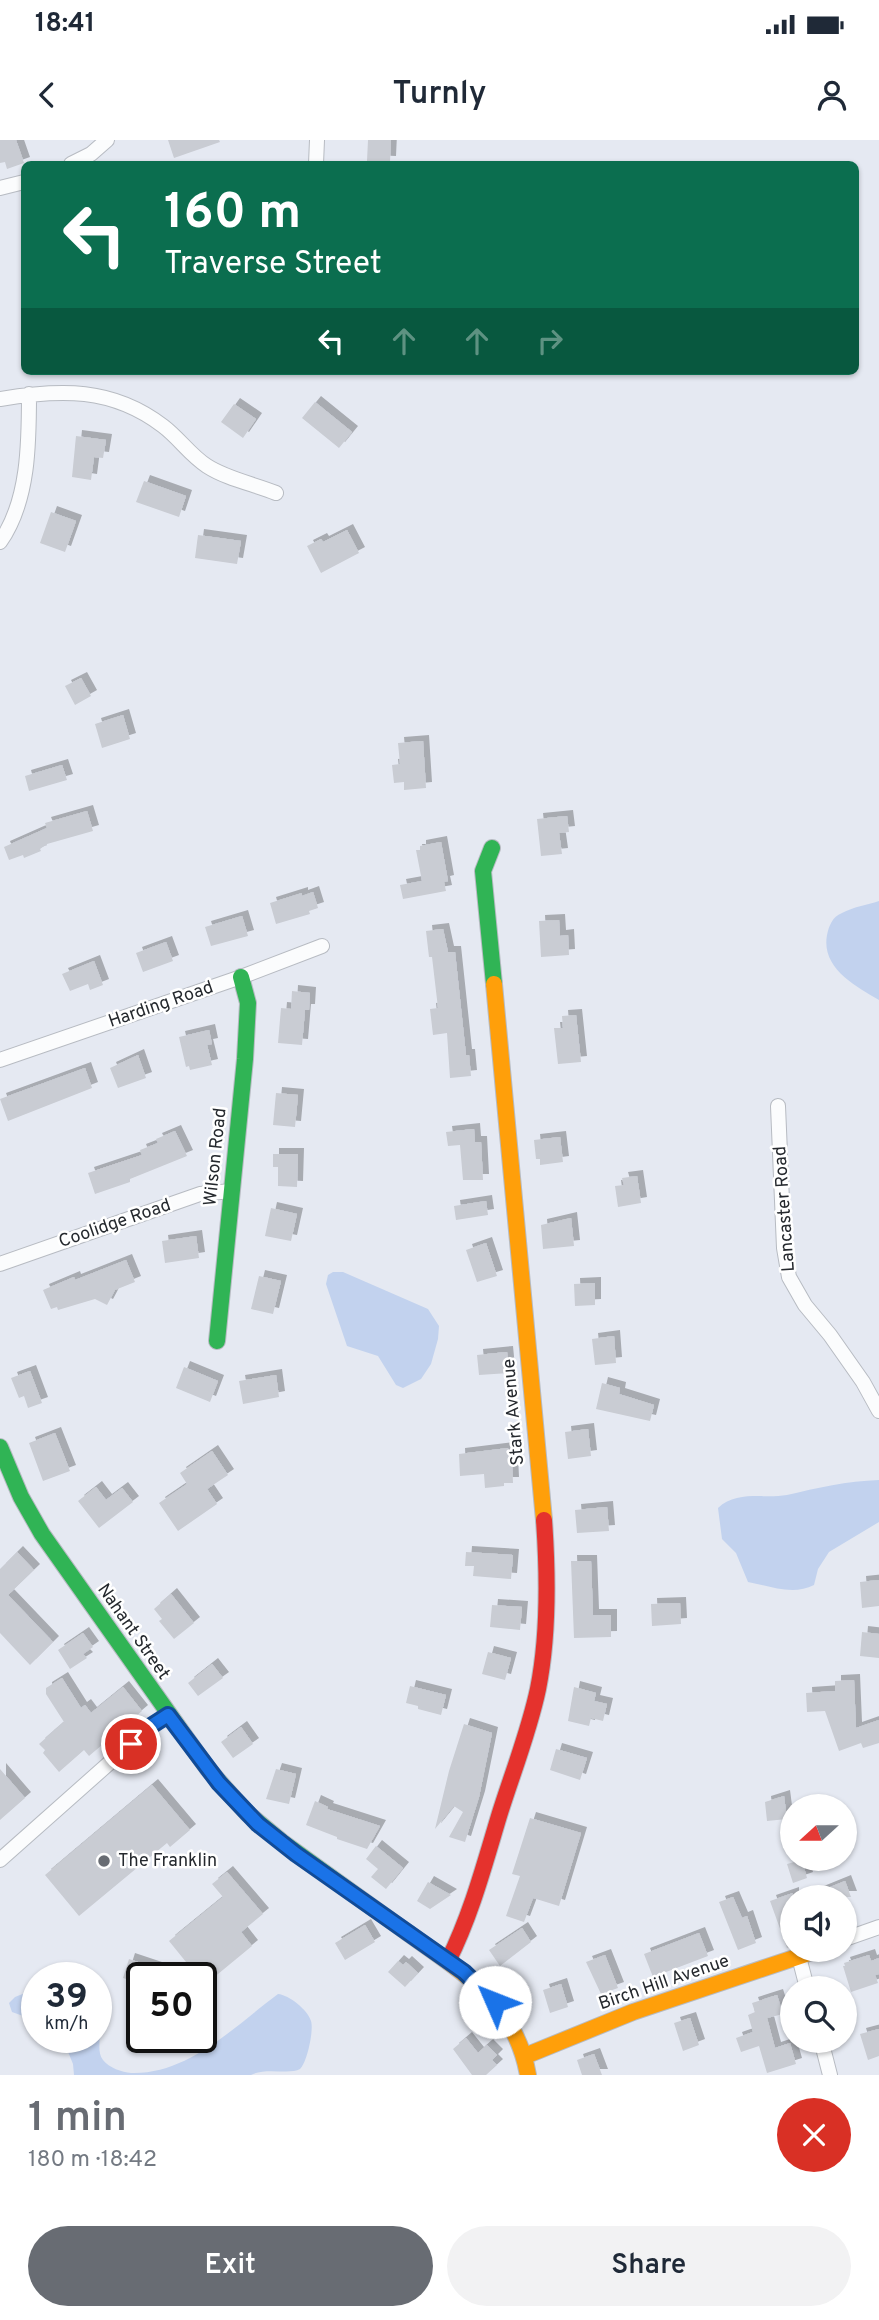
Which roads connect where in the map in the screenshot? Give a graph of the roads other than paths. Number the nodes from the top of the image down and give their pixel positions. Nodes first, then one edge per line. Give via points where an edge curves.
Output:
1 (107, 140) edge
2 (317, 140) edge
3 (77, 161) edge
4 (316, 161) edge
5 (21, 183) edge
6 (0, 188) edge
7 (29, 394) junction
8 (0, 398) edge
9 (276, 492) dead end
10 (0, 542) edge
11 (492, 848) dead end
12 (322, 946) dead end
13 (241, 977) junction
14 (0, 1060) edge
15 (778, 1106) dead end
16 (231, 1191) junction
17 (0, 1264) edge
18 (217, 1341) dead end
19 (879, 1410) edge
20 (0, 1447) edge
21 (168, 1715) junction
22 (0, 1860) edge
23 (879, 1927) edge
24 (857, 1935) edge
25 (448, 1961) junction
26 (781, 1962) edge
27 (824, 2053) edge
28 (525, 2056) junction
29 (528, 2075) edge
30 (541, 2075) edge
31 (830, 2075) edge

1 - 3 street
2 - 4 street
5 - 6 street
7 - 8 street
7 - 9 street via 83,392 125,404 163,426 207,466
7 - 10 street via 22,486
11 - 25 street, Stark Avenue via 484,871 540,1480 545,1623 540,1675 528,1723 474,1900
12 - 13 street, Harding Road
13 - 14 street, Harding Road
13 - 16 street, Wilson Road via 248,1012
15 - 19 street, Lancaster Road via 789,1278
16 - 17 street, Coolidge Road via 200,1195
16 - 18 street, Wilson Road
20 - 21 street, Nahant Street via 42,1534
21 - 22 street
21 - 25 street, Nahant Street via 219,1783 258,1824
23 - 24 street
25 - 28 street, Nahant Street via 476,1982 504,2013
26 - 28 street, Birch Hill Avenue
27 - 31 street
28 - 29 street, Nahant Street
28 - 30 street

